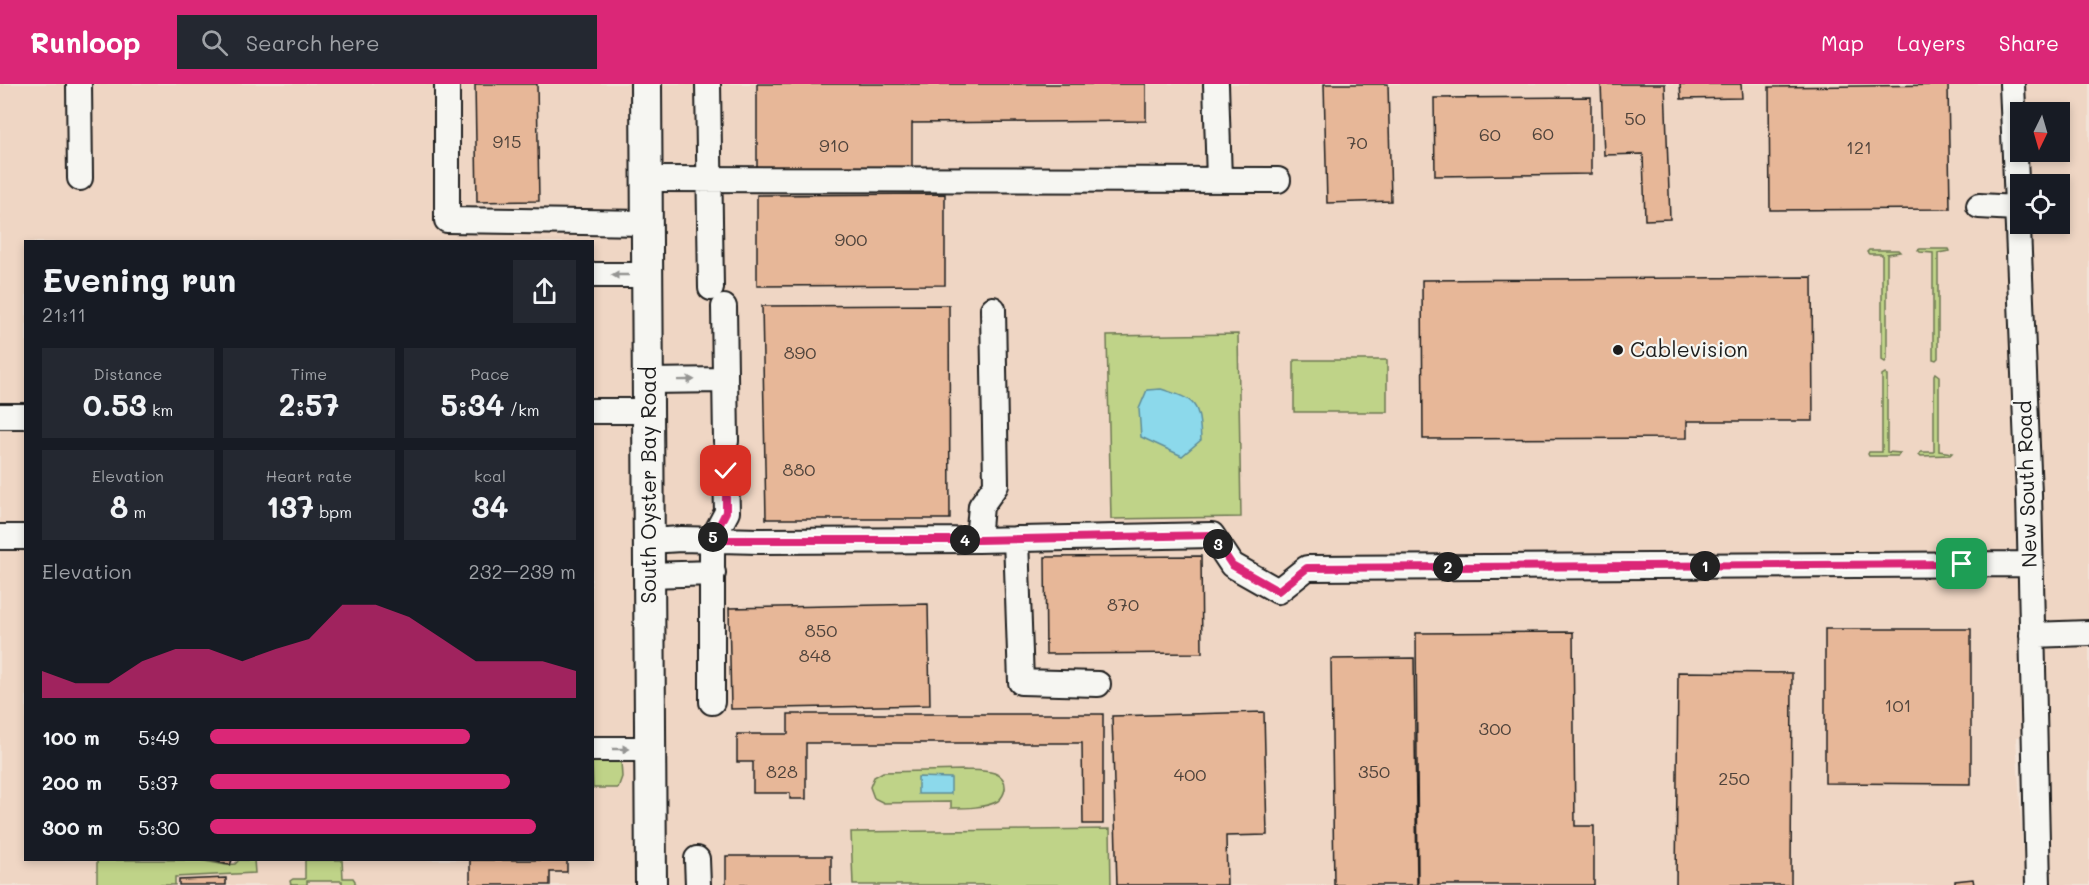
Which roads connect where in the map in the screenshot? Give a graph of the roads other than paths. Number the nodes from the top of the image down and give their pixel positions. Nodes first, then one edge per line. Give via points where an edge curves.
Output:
1 (79, 84) edge
2 (447, 84) edge
3 (646, 84) edge
4 (708, 84) edge
5 (1216, 84) edge
6 (2012, 84) edge
7 (2015, 174) edge
8 (80, 178) dead end
9 (647, 179) junction
10 (710, 179) junction
11 (1219, 180) junction
12 (1278, 180) dead end
13 (1979, 206) dead end
14 (2010, 208) edge
15 (647, 223) junction
16 (2017, 234) edge
17 (594, 275) edge
18 (647, 275) junction
19 (993, 309) dead end
20 (725, 380) junction
21 (648, 381) junction
22 (594, 411) edge
23 (648, 411) junction
24 (0, 416) edge
25 (24, 416) edge
26 (726, 441) tunnel mouth
27 (726, 471) tunnel mouth
28 (0, 537) edge
29 (24, 537) edge
30 (1016, 539) junction
31 (712, 540) junction
32 (978, 540) junction
33 (649, 541) junction
34 (2031, 564) junction
35 (713, 573) junction
36 (649, 575) junction
37 (2089, 633) edge
38 (2032, 635) junction
39 (1098, 684) dead end
40 (712, 702) dead end
41 (594, 749) edge
42 (650, 749) junction
43 (698, 859) dead end
44 (651, 885) edge
45 (698, 885) edge
46 (2038, 885) edge

1 - 8 street
2 - 15 street via 447,220
3 - 9 main road, South Oyster Bay Road
4 - 10 street
5 - 11 street
6 - 7 street, New South Road
9 - 10 street
9 - 15 main road, South Oyster Bay Road
10 - 11 street
10 - 20 street
11 - 12 street
13 - 14 street
15 - 18 main road, South Oyster Bay Road
16 - 34 street, New South Road
18 -> 17 street
18 - 21 main road, South Oyster Bay Road
19 - 32 street via 996,484 981,506
21 -> 20 street
20 - 26 street
21 - 23 main road, South Oyster Bay Road
22 - 23 street
23 - 33 main road, South Oyster Bay Road
24 - 25 street
27 - 31 street via 726,512
28 - 29 street
30 - 32 street
30 - 34 street via 1212,535 1232,565 1278,591 1307,568
30 - 39 street via 1021,682
31 - 32 street
31 - 33 street
31 - 35 street
33 - 36 main road, South Oyster Bay Road
34 - 38 street, New South Road
35 - 36 street
35 - 40 street
36 - 42 main road, South Oyster Bay Road
37 - 38 street
38 - 46 street, New South Road
41 -> 42 street
42 - 44 main road, South Oyster Bay Road
43 - 45 street

